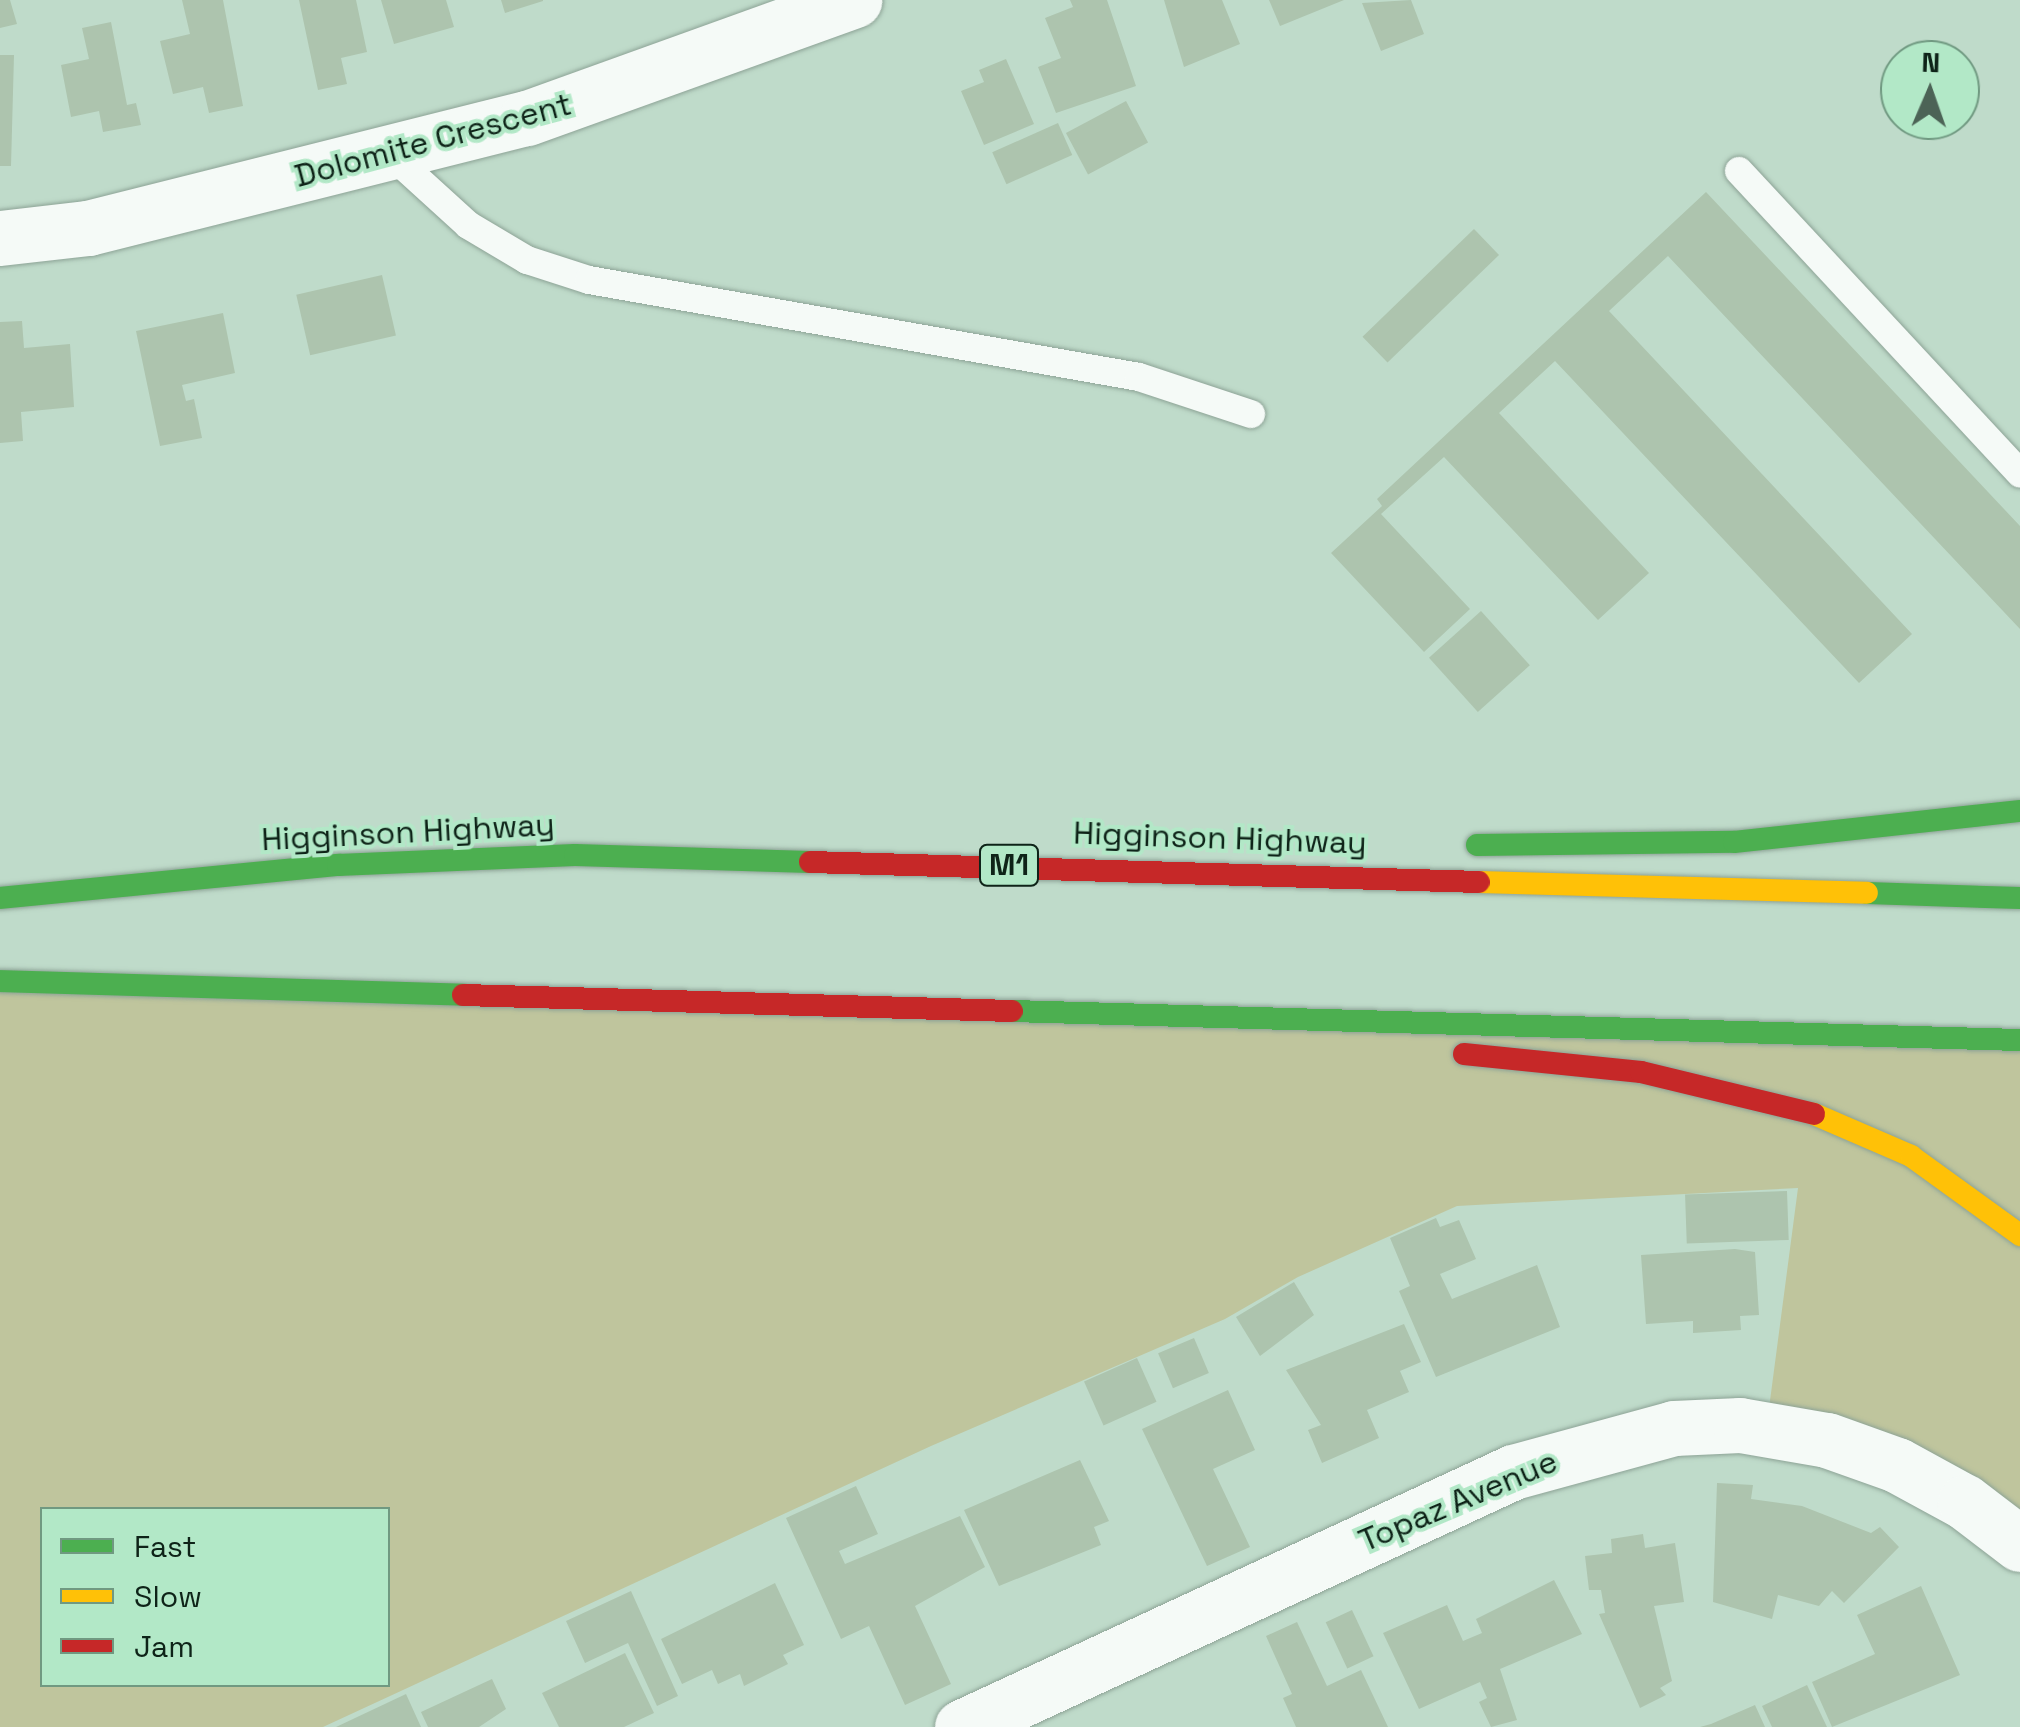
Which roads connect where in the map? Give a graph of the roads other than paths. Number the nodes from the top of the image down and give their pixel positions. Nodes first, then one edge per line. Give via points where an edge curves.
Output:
1 (854, 0) edge
2 (389, 153) junction
3 (1739, 171) dead end
4 (0, 238) edge
5 (1250, 414) dead end
6 (2020, 474) edge
7 (2020, 810) edge
8 (1452, 846) dead end
9 (1348, 854) dead end
10 (1200, 869) junction
11 (0, 898) edge
12 (2020, 898) edge
13 (0, 981) edge
14 (1192, 1012) junction
15 (2020, 1040) edge
16 (2020, 1235) edge
17 (2020, 1544) edge
18 (962, 1727) edge

1 - 2 street, Dolomite Crescent via 614,90
2 - 4 street, Dolomite Crescent via 88,228
2 - 5 lane via 468,225 528,260 589,280 1140,377
3 - 6 lane
7 - 8 highway via 1734,842
9 - 10 highway
10 - 11 highway, Higginson Highway / M1 via 575,855 338,865
10 - 12 highway, Higginson Highway / M1
13 - 14 highway
14 - 15 highway
14 - 16 highway via 1449,1053 1641,1072 1782,1103 1842,1121 1911,1156
17 - 18 street, Topaz Avenue via 1898,1464 1826,1440 1740,1425 1674,1428 1512,1472

